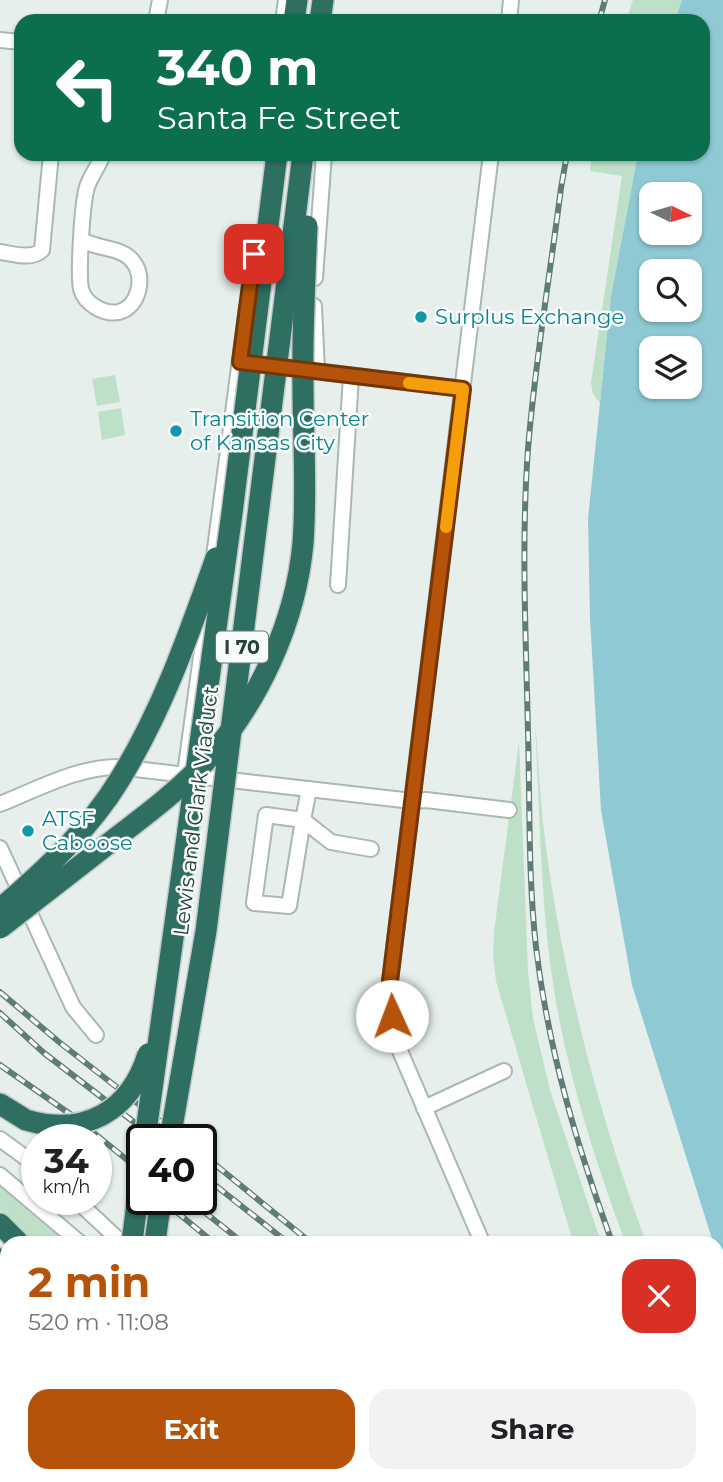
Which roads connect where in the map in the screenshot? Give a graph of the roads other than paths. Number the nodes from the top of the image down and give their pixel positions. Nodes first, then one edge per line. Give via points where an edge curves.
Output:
1 (50, 161) edge
2 (100, 161) edge
3 (266, 161) edge
4 (276, 161) edge
5 (302, 161) edge
6 (309, 161) edge
7 (324, 161) edge
8 (490, 161) edge
9 (82, 240) junction
10 (0, 252) edge
11 (240, 362) junction
12 (317, 371) junction
13 (351, 376) junction
14 (463, 389) junction
15 (232, 513) junction
16 (338, 585) dead end
17 (185, 774) junction
18 (309, 789) junction
19 (412, 801) junction
20 (0, 804) edge
21 (509, 810) dead end
22 (303, 820) junction
23 (0, 848) edge
24 (371, 849) dead end
25 (0, 909) edge
26 (0, 928) edge
27 (162, 1004) junction
28 (96, 1035) dead end
29 (504, 1071) dead end
30 (0, 1104) edge
31 (425, 1108) junction
32 (147, 1124) edge
33 (173, 1124) edge
34 (0, 1139) edge
35 (21, 1154) edge
36 (0, 1175) edge
37 (92, 1215) edge
38 (136, 1215) edge
39 (159, 1215) edge
40 (72, 1236) edge
41 (115, 1236) edge
42 (133, 1236) edge
43 (156, 1236) edge
44 (479, 1236) edge

1 - 10 street via 43,250 31,256
2 - 9 street via 86,191
3 - 11 street
4 - 15 highway, I 70, bridge
5 - 33 highway, Lewis and Clark Viaduct / I 70, bridge via 206,931
6 - 26 highway, bridge via 303,345 306,499 298,582 278,642 242,715 205,762
7 - 12 street via 313,313
8 - 14 street
9 - 9 street via 81,289 87,300 105,311 120,312 138,293 140,272 124,253
11 - 12 street
11 - 17 street
12 - 13 street
13 - 14 street
13 - 16 street
14 - 19 street
15 - 25 highway, bridge via 180,660 120,781 65,849
15 - 27 highway, I 70, bridge
17 - 18 street
17 - 20 street via 99,767
18 - 19 street
18 - 22 street
19 - 21 street
19 - 31 street via 390,981 400,1051
22 - 22 street via 266,816 254,902 289,906
22 - 24 street via 331,842
23 - 28 street via 74,1007
27 - 30 highway, bridge via 137,1081 107,1113 86,1123 44,1125
27 - 32 highway, I 70, bridge
29 - 31 street
31 - 44 street
34 - 35 street
36 - 40 street
37 - 41 street
38 - 42 highway, bridge
39 - 43 highway, bridge

